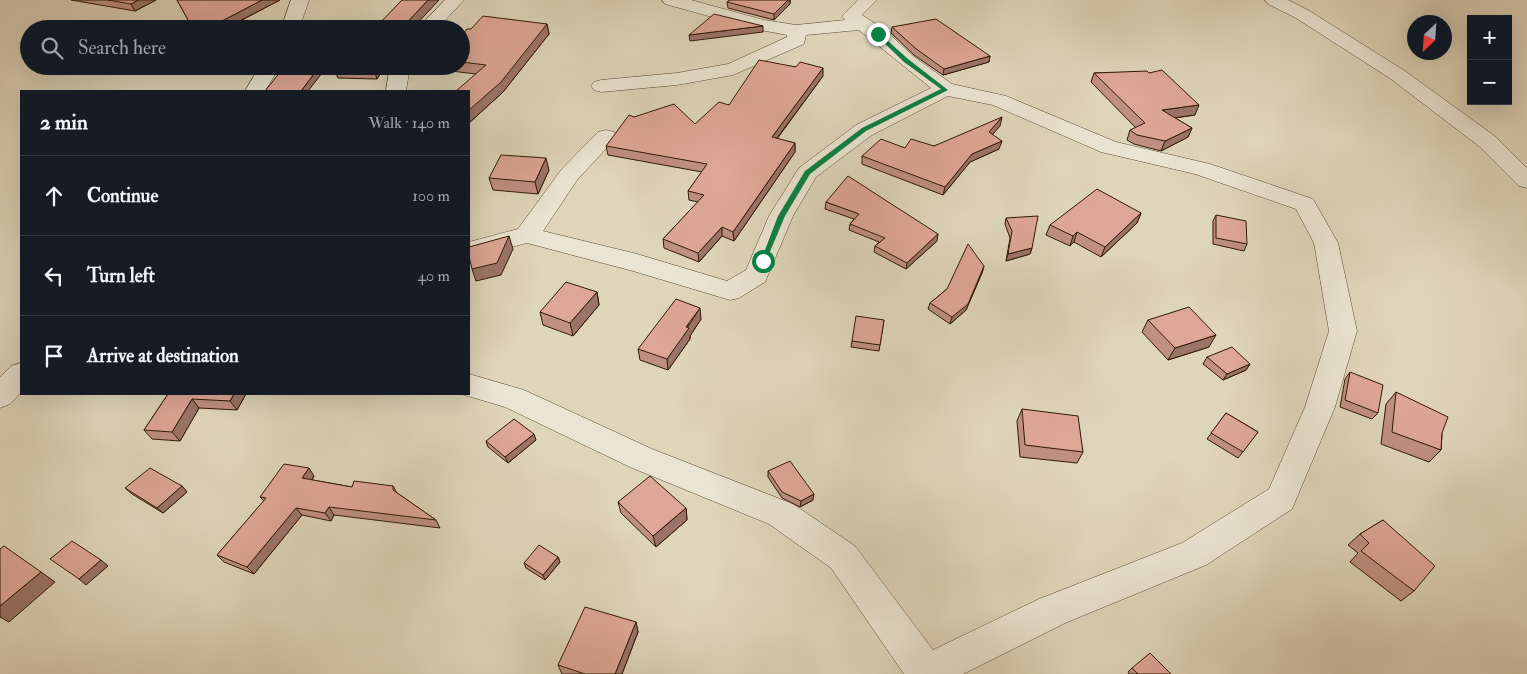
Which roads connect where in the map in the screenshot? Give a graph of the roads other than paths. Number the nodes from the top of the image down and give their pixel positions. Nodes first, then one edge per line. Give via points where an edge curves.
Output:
1 (300, 0) edge
2 (455, 0) edge
3 (671, 0) edge
4 (1274, 0) edge
5 (864, 12) edge
6 (293, 20) edge
7 (435, 20) edge
8 (796, 31) junction
9 (265, 75) edge
10 (399, 75) edge
11 (601, 86) dead end
12 (257, 90) edge
13 (396, 90) edge
14 (945, 90) junction
15 (606, 137) dead end
16 (1527, 181) edge
17 (527, 235) junction
18 (470, 250) edge
19 (20, 375) edge
20 (470, 385) edge
21 (0, 396) edge
22 (924, 673) edge

1 - 6 street
2 - 7 street
3 - 8 street
4 - 16 street via 1302,14 1398,75 1488,142
5 - 8 street
5 - 14 street via 878,34
8 - 11 street via 797,40 733,69 678,79
9 - 12 street
10 - 13 street
14 - 17 street via 864,130 807,173 782,216 756,276 730,291 637,262
14 - 22 street via 999,100 1109,147 1202,169 1305,204 1326,243 1343,331 1320,407 1281,499 1194,554 1052,611
15 - 17 street via 569,175
17 - 18 street
19 - 21 street
20 - 22 street via 514,398 641,458 781,514 843,557

